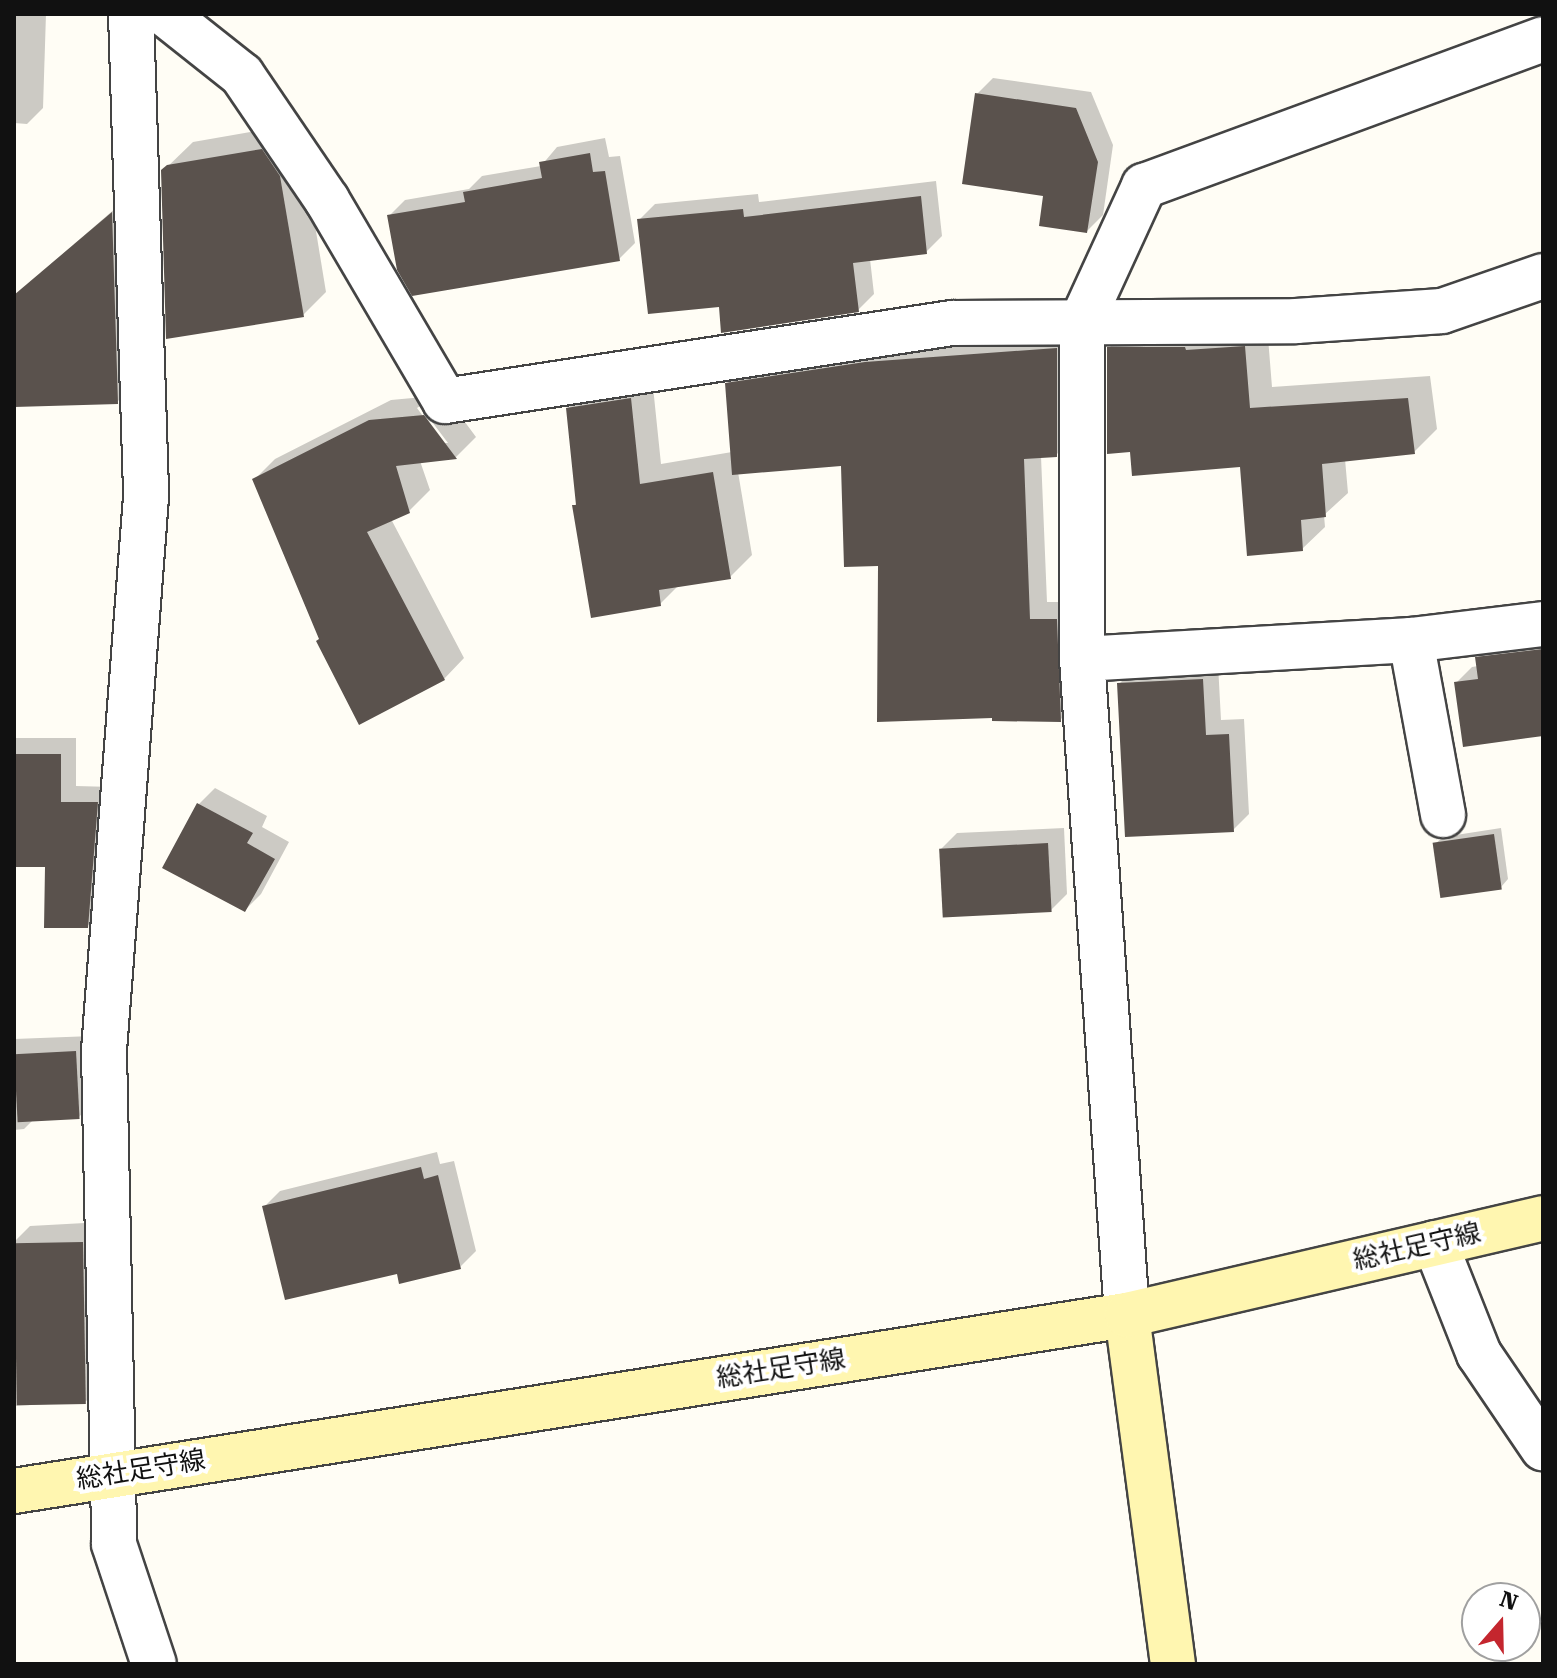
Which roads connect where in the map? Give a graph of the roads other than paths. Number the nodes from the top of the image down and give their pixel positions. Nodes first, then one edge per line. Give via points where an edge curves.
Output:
1 (131, 14) edge
2 (165, 14) edge
3 (1543, 39) edge
4 (1543, 276) edge
5 (1082, 321) junction
6 (1543, 624) edge
7 (1411, 640) junction
8 (1082, 659) junction
9 (1443, 815) dead end
10 (1543, 1218) edge
11 (1435, 1243) junction
12 (1127, 1315) junction
13 (1543, 1448) edge
14 (114, 1474) junction
15 (14, 1491) edge
16 (154, 1664) edge
17 (1173, 1664) edge

1 - 14 street via 146,497 104,1051
2 - 5 street via 242,75 327,200 445,401 952,323
3 - 5 street via 1144,186
4 - 5 street via 1442,311 1296,321
5 - 8 street
6 - 7 street
7 - 8 street
7 - 9 street
8 - 12 street
10 - 11 main road, 総社足守線
11 - 12 main road, 総社足守線
11 - 13 street via 1479,1354
12 - 14 main road, 総社足守線
12 - 17 main road
14 - 15 main road, 総社足守線
14 - 16 street via 114,1544

